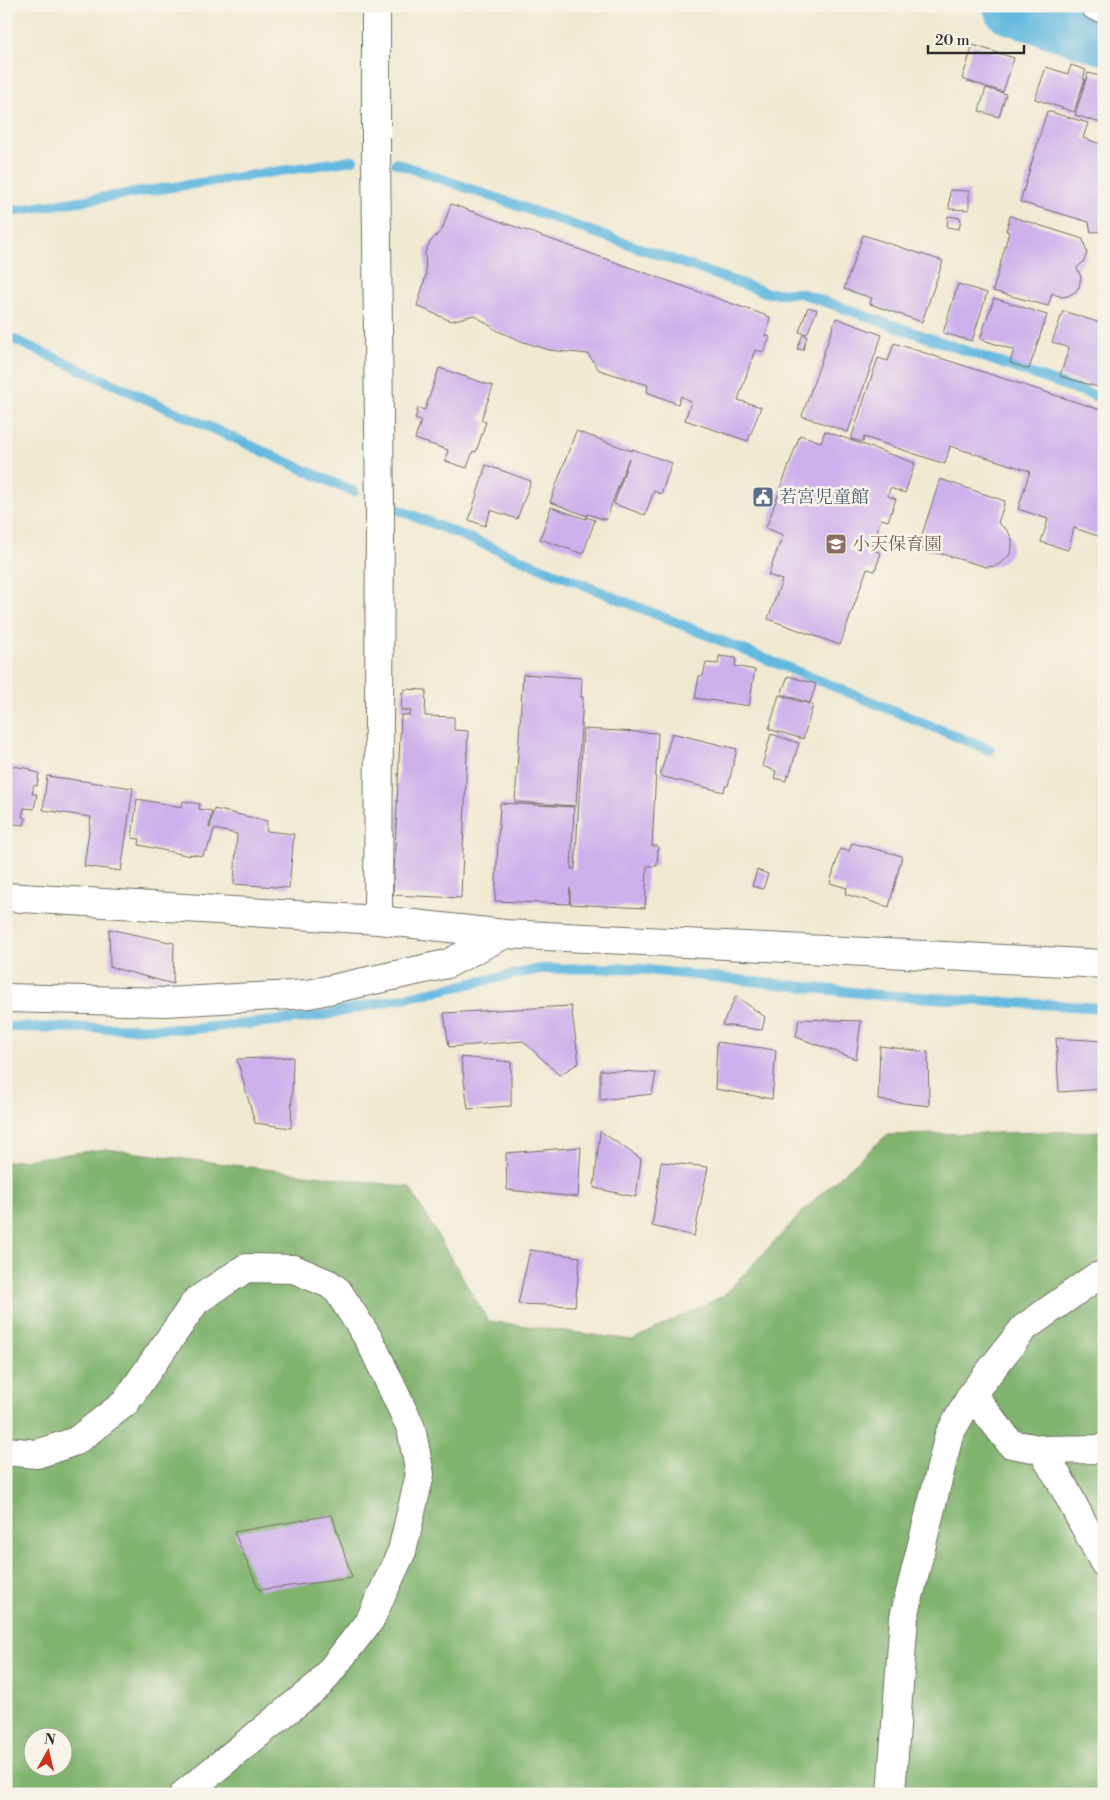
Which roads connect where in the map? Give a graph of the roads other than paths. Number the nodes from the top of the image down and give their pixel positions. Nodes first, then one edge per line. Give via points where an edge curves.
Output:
1 (376, 6) edge
2 (1095, 6) edge
3 (1104, 9) edge
4 (6, 897) edge
5 (378, 920) junction
6 (505, 934) junction
7 (1104, 964) edge
8 (6, 998) edge
9 (1104, 1275) edge
10 (972, 1394) junction
11 (1104, 1441) edge
12 (1011, 1444) junction
13 (1104, 1449) edge
14 (1044, 1450) junction
15 (6, 1451) edge
16 (1104, 1563) edge
17 (184, 1794) edge
18 (891, 1794) edge

1 - 5 street via 380,512
2 - 3 street
4 - 5 street
5 - 6 street
6 - 7 street
6 - 8 street via 447,964 308,994 166,1002
9 - 10 street via 1096,1277 1024,1328
10 - 12 street
10 - 18 street via 949,1435 904,1617
11 - 12 street via 1063,1436
12 - 14 street
13 - 14 street
14 - 16 street
15 - 17 street via 36,1454 76,1441 125,1403 196,1301 246,1268 294,1269 328,1284 338,1291 370,1341 411,1428 420,1474 402,1551 370,1620 320,1684

